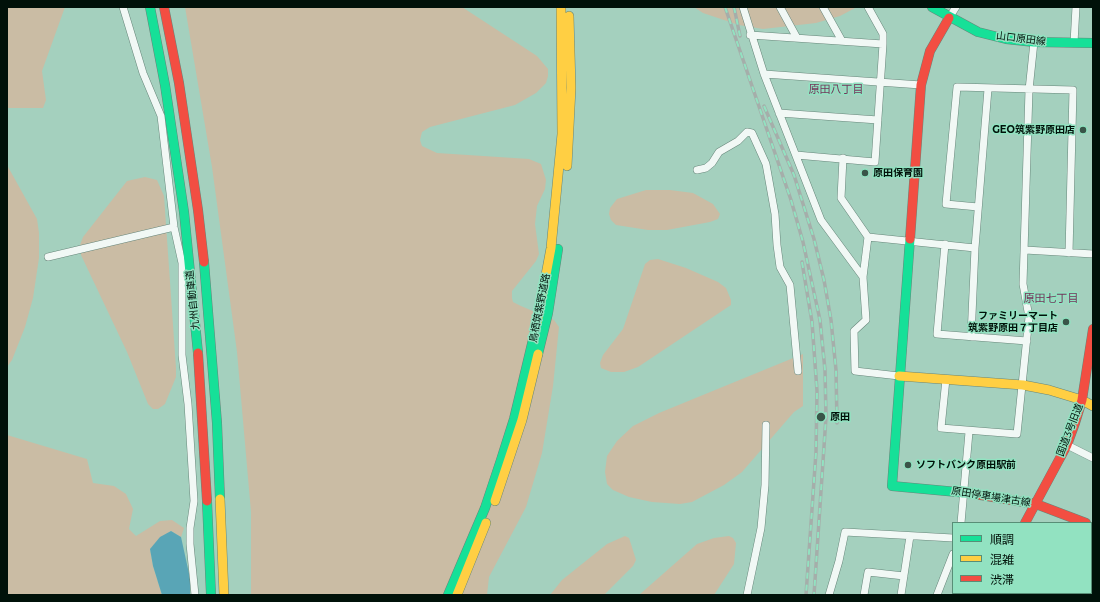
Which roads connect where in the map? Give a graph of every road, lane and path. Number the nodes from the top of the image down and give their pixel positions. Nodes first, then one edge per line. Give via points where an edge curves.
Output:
1 (123, 7) edge
2 (150, 7) edge
3 (164, 7) edge
4 (561, 7) edge
5 (569, 7) edge
6 (574, 7) edge
7 (743, 7) edge
8 (780, 7) edge
9 (823, 7) edge
10 (868, 7) edge
11 (932, 7) edge
12 (956, 7) edge
13 (1076, 7) edge
14 (949, 18) junction
15 (570, 33) junction
16 (750, 35) junction
17 (797, 38) junction
18 (842, 41) junction
19 (1034, 42) junction
20 (1074, 43) junction
21 (1093, 43) edge
22 (883, 44) junction
23 (764, 74) junction
24 (882, 81) junction
25 (921, 84) junction
26 (988, 89) junction
27 (1029, 90) junction
28 (779, 113) junction
29 (878, 120) junction
30 (796, 155) junction
31 (843, 158) junction
32 (697, 170) dead end
33 (978, 208) junction
34 (174, 227) junction
35 (868, 237) junction
36 (909, 240) junction
37 (945, 244) junction
38 (975, 248) junction
39 (1025, 250) junction
40 (1069, 252) junction
41 (1093, 254) edge
42 (48, 257) dead end
43 (863, 277) junction
44 (1093, 329) edge
45 (971, 337) junction
46 (1027, 341) junction
47 (798, 371) dead end
48 (899, 376) junction
49 (946, 379) junction
50 (1023, 385) junction
51 (1082, 400) junction
52 (1093, 406) edge
53 (766, 425) dead end
54 (969, 432) junction
55 (1067, 445) junction
56 (1093, 458) edge
57 (965, 492) junction
58 (1036, 504) junction
59 (961, 522) edge
60 (1026, 522) edge
61 (1083, 522) edge
62 (910, 536) junction
63 (952, 538) edge
64 (952, 556) edge
65 (465, 576) junction
66 (904, 576) junction
67 (195, 595) edge
68 (210, 595) edge
69 (224, 595) edge
70 (446, 595) edge
71 (457, 595) edge
72 (462, 595) edge
73 (747, 595) edge
74 (829, 595) edge
75 (864, 595) edge
76 (901, 595) edge
77 (936, 595) edge

1 - 34 street via 143,72 161,116
2 - 68 main road, 九州自動車道 via 165,85 184,212 194,305 203,425
3 - 69 main road, 九州自動車道 via 179,83 208,302 218,423
4 - 70 main road, 鳥栖筑紫野道路 via 562,134 551,248 539,312 510,432 484,508 454,583
5 - 15 main road, 鳥栖筑紫野道路
6 - 15 main road
7 - 16 street
8 - 17 street
9 - 18 street
10 - 22 street via 882,34
11 - 14 main road, 山口原田線
12 - 14 street
13 - 20 street
14 - 19 main road, 山口原田線 via 978,32
14 - 25 main road via 930,51
15 - 65 main road, 鳥栖筑紫野道路 via 570,134 548,313 524,413 509,461
16 - 17 street
16 - 23 street
17 - 18 street
18 - 22 street
19 - 20 main road, 山口原田線
19 - 27 street
20 - 21 main road, 山口原田線
22 - 24 street
23 - 24 street
23 - 28 street
24 - 25 street
24 - 29 street
25 - 36 main road
26 - 27 street
26 - 33 street
26 - 33 street via 957,87 946,204
27 - 39 street
27 - 40 street via 1073,90
28 - 29 street
28 - 30 street
29 - 31 street via 874,162
30 - 31 street
30 - 43 street via 821,220
31 - 35 street via 841,198
32 - 47 street via 706,168 719,152 738,141 747,132 752,133 766,164 775,214 780,267 790,285
33 - 38 street
34 - 42 street
34 - 67 street via 182,263 182,355 194,501 190,544
35 - 36 street
35 - 43 street
36 - 37 street
36 - 48 main road
37 - 38 street
37 - 45 street via 937,334
38 - 45 street
39 - 40 street
39 - 46 street via 1023,284 1029,317
40 - 41 street
43 - 48 street via 866,320 854,331 855,371
44 - 51 main road, 国道3号旧道
45 - 46 street
46 - 50 street
48 - 49 main road
48 - 57 main road, 原田停車場津古線 via 892,486
49 - 50 main road
49 - 54 street via 942,428
50 - 51 main road
50 - 54 street via 1017,434
51 - 52 main road
51 - 55 main road, 国道3号旧道
53 - 73 street via 761,528
54 - 57 street
55 - 56 street
55 - 58 main road, 国道3号旧道
57 - 58 main road, 原田停車場津古線
57 - 59 street
58 - 60 main road, 国道3号旧道
58 - 61 main road, 原田停車場津古線
62 - 63 street
62 - 66 street
62 - 74 street via 845,532
64 - 77 street
65 - 71 main road, 鳥栖筑紫野道路
65 - 72 main road
66 - 75 street via 868,572
66 - 76 street

